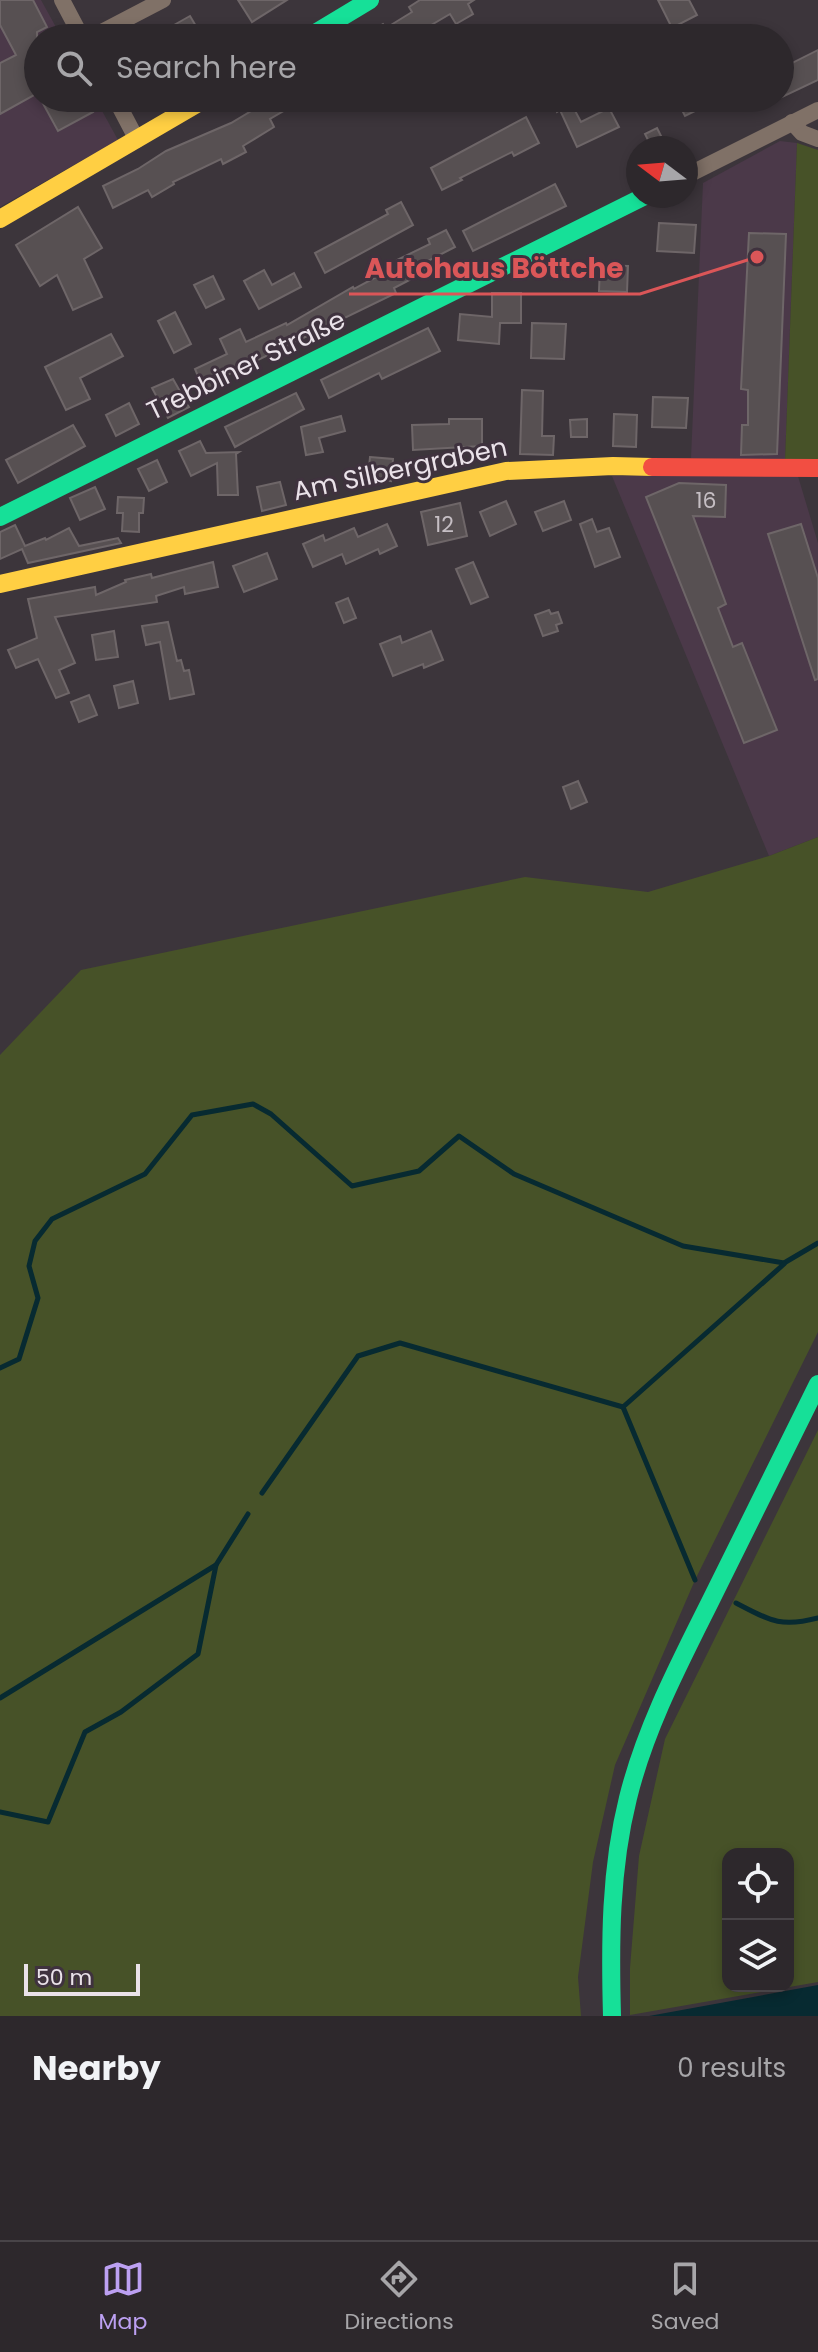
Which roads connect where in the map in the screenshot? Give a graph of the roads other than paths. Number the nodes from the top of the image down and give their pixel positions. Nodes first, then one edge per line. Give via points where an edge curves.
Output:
1 (62, 0) edge
2 (163, 0) edge
3 (370, 0) edge
4 (75, 24) edge
5 (117, 24) edge
6 (330, 24) edge
7 (818, 110) edge
8 (122, 112) edge
9 (184, 112) edge
10 (792, 122) junction
11 (818, 139) edge
12 (137, 140) junction
13 (698, 170) edge
14 (626, 205) edge
15 (0, 219) edge
16 (818, 468) edge
17 (0, 517) edge
18 (0, 584) edge
19 (818, 1384) edge
20 (612, 2016) edge

1 - 4 street
2 - 5 street
3 - 6 street
7 - 10 street
8 - 12 street
9 - 12 street
10 - 11 street
10 - 13 street
12 - 15 street
14 - 17 street, Trebbiner Straße
16 - 18 street, Am Silbergraben via 506,471
19 - 20 street via 642,1748 615,1865

